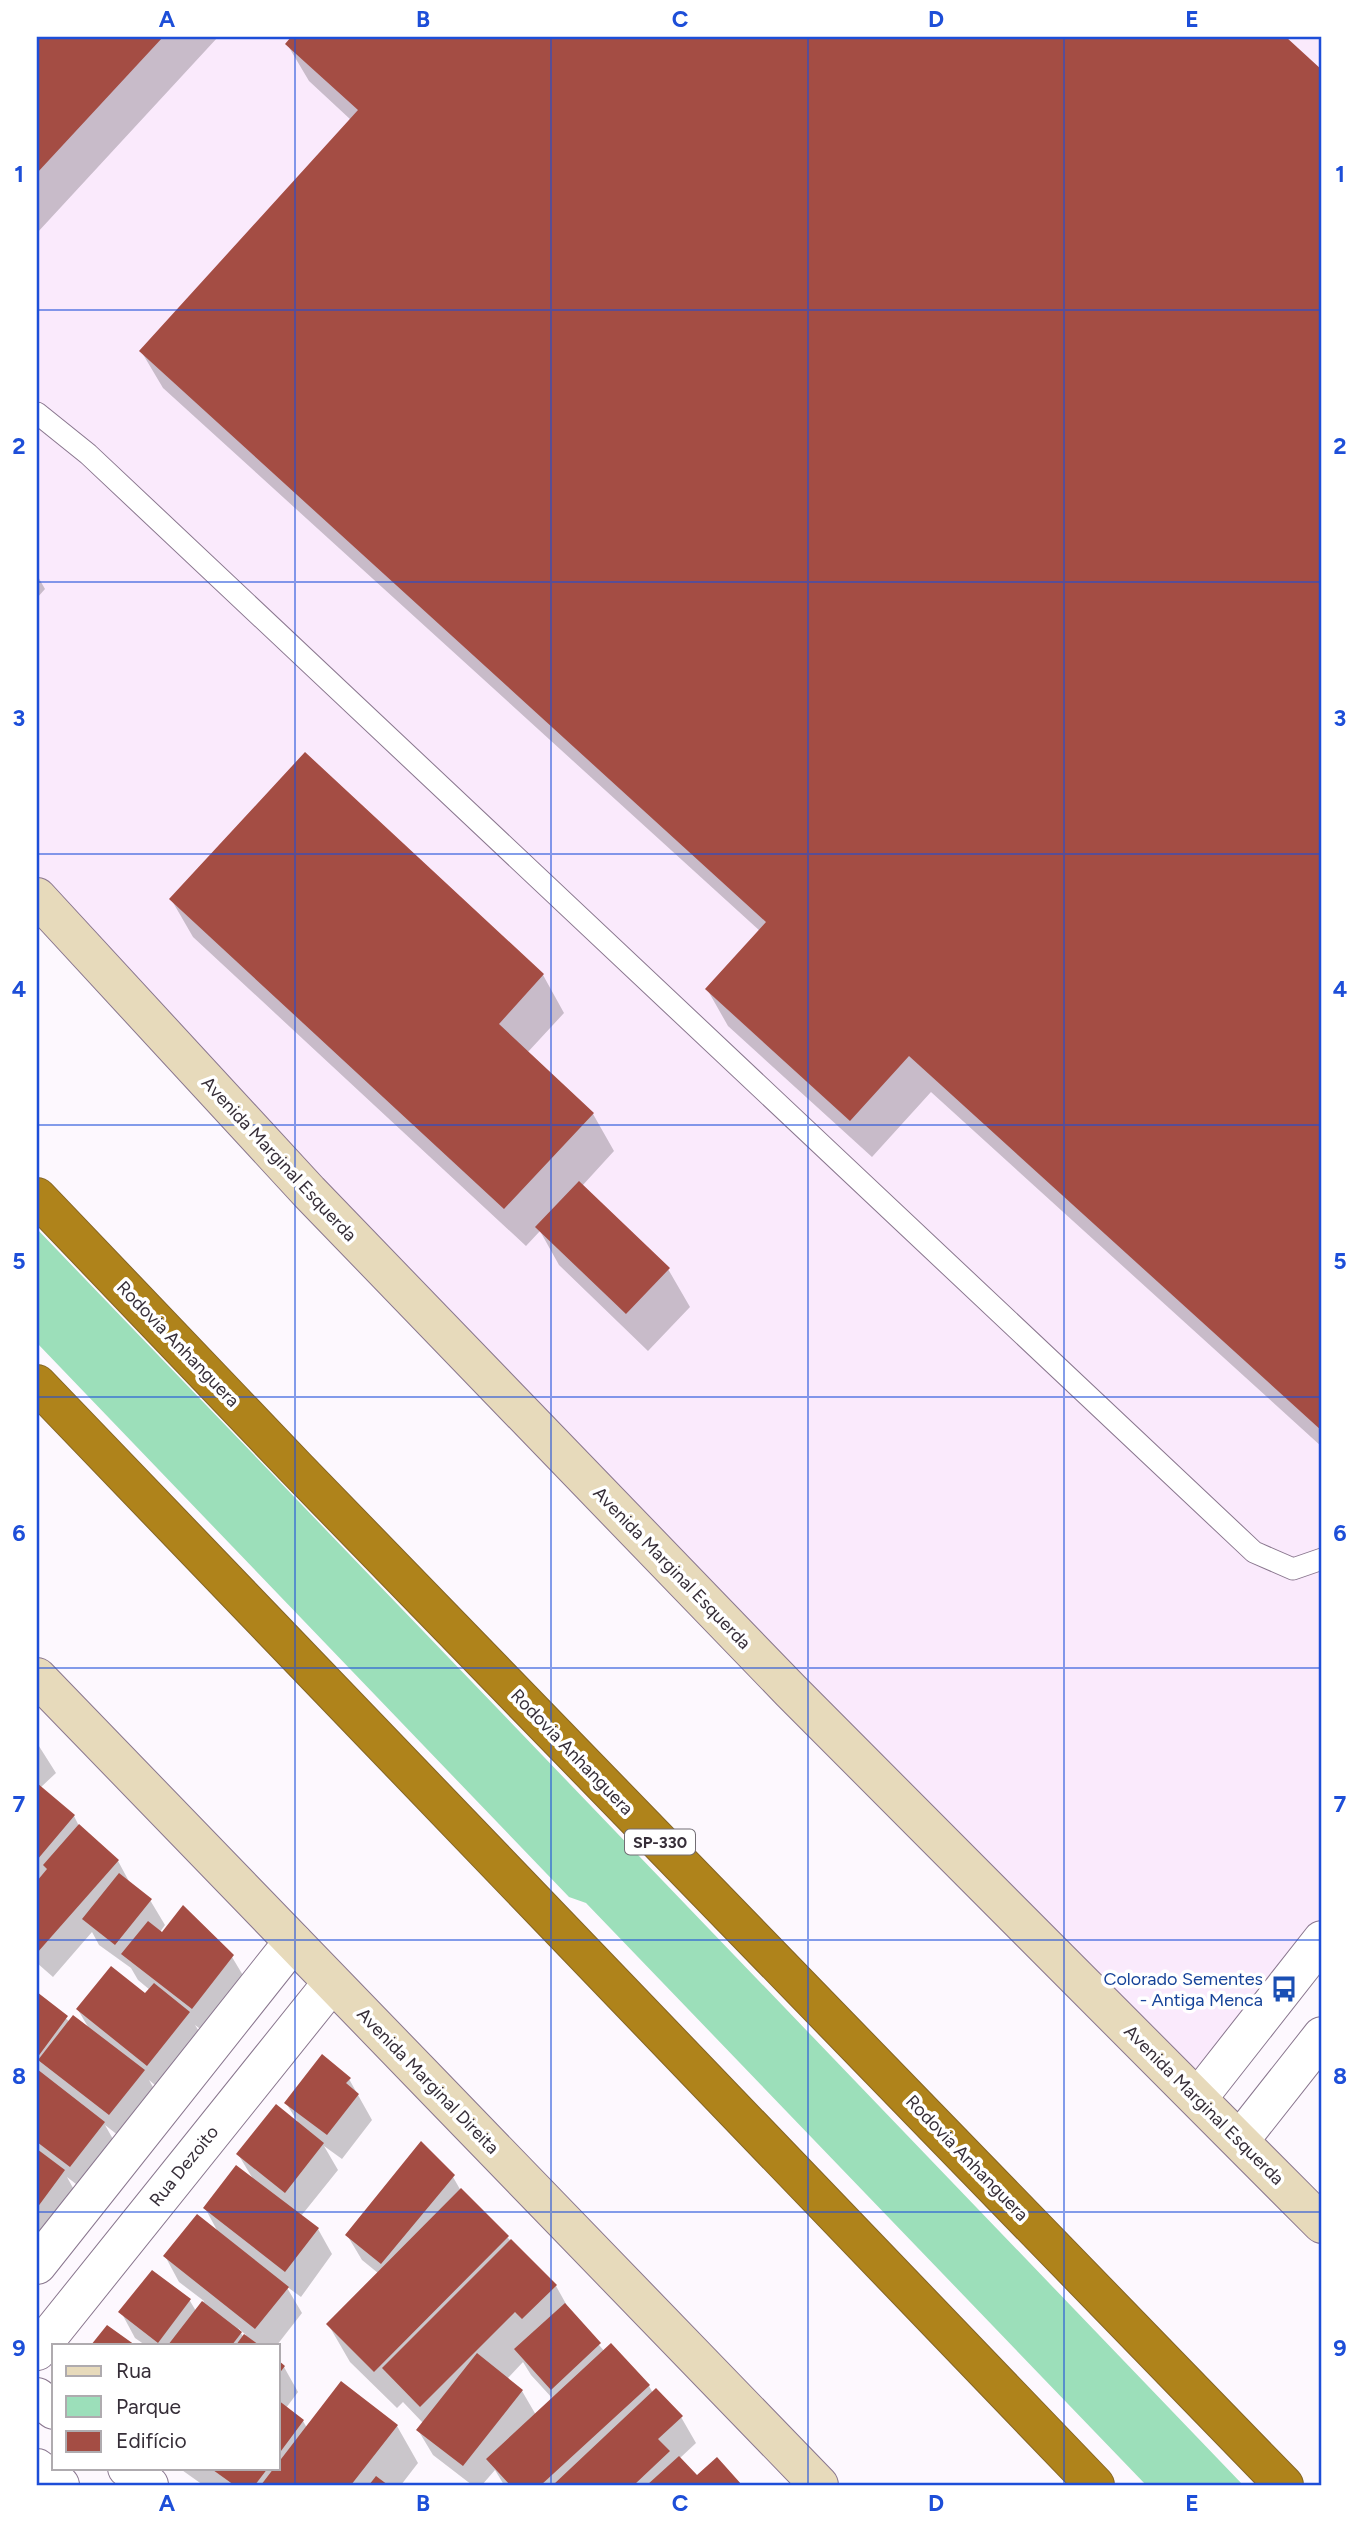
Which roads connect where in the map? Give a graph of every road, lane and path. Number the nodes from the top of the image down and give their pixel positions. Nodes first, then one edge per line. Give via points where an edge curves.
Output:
1 (37, 413) edge
2 (37, 897) edge
3 (37, 1197) edge
4 (37, 1384) edge
5 (1322, 1559) edge
6 (37, 1677) edge
7 (1322, 1940) edge
8 (293, 1942) junction
9 (332, 1983) junction
10 (1322, 2036) edge
11 (1198, 2098) junction
12 (1240, 2140) junction
13 (1322, 2224) edge
14 (37, 2265) edge
15 (37, 2351) edge
16 (37, 2397) edge
17 (52, 2408) edge
18 (37, 2468) edge
19 (130, 2470) edge
20 (60, 2485) edge
21 (149, 2485) edge
22 (819, 2485) edge
23 (1096, 2485) edge
24 (1284, 2485) edge

1 - 5 lane via 98,464 1254,1552 1293,1569
2 - 11 main road, Avenida Marginal Esquerda via 309,1192 762,1661
3 - 24 highway, Rodovia Anhanguera / SP-330
4 - 23 highway
6 - 8 main road, Avenida Marginal Direita
7 - 11 street
8 - 9 main road, Avenida Marginal Direita
8 - 14 street
9 - 15 street, Rua Dezoito
9 - 22 main road, Avenida Marginal Direita
10 - 12 street
11 - 12 main road, Avenida Marginal Esquerda
12 - 13 main road, Avenida Marginal Esquerda
16 - 17 street
18 - 20 street
19 - 21 street

